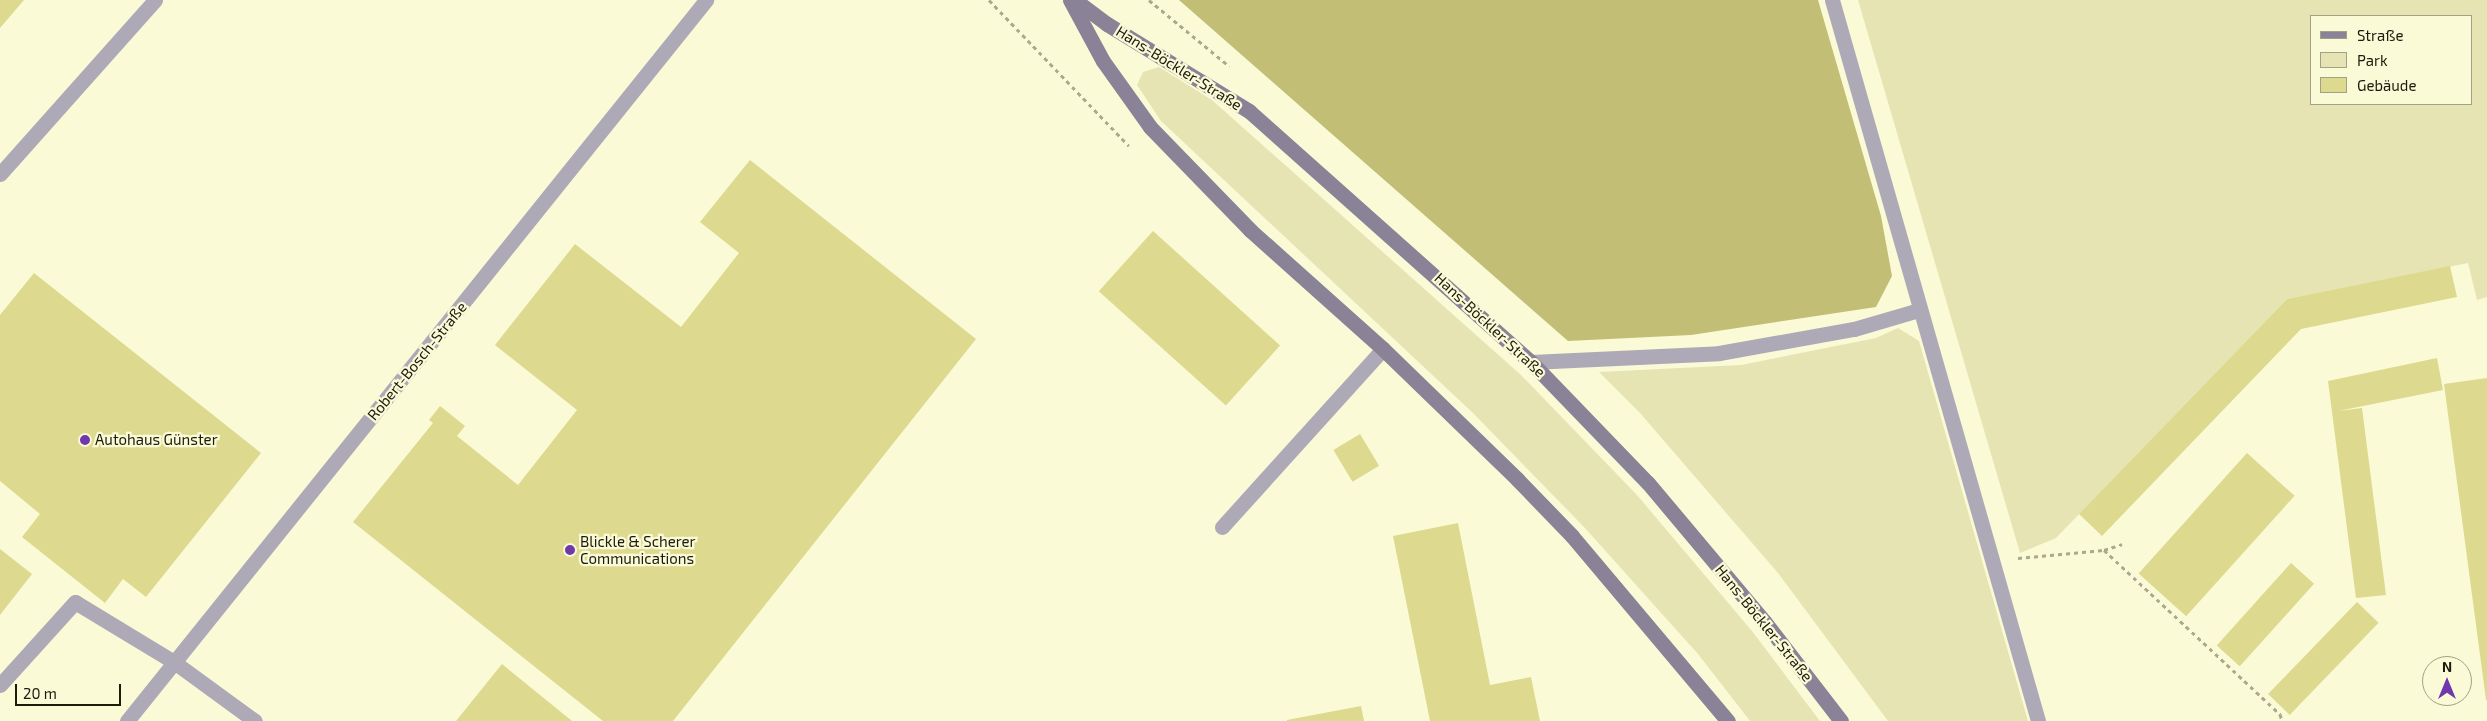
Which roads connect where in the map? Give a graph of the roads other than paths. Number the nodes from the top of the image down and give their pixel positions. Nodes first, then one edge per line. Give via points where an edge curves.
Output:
1 (154, 0) edge
2 (706, 0) edge
3 (1070, 0) edge
4 (1075, 0) edge
5 (1832, 0) edge
6 (0, 174) edge
7 (1918, 310) junction
8 (1383, 349) junction
9 (1531, 362) junction
10 (1222, 527) dead end
11 (174, 662) junction
12 (0, 685) edge
13 (127, 721) edge
14 (255, 721) edge
15 (1728, 721) edge
16 (1840, 721) edge
17 (2038, 721) edge

1 - 6 street
2 - 11 street, Robert-Bosch-Straße
3 - 8 main road, Hans-Böckler-Straße via 1103,61 1150,127 1250,230
4 - 9 main road, Hans-Böckler-Straße via 1106,24 1249,111
5 - 7 street
7 - 9 street via 1854,329 1719,353
7 - 17 street
8 - 10 street
8 - 15 main road, Hans-Böckler-Straße via 1572,536
9 - 16 main road, Hans-Böckler-Straße via 1648,483 1764,621
11 - 12 street via 75,602
11 - 13 street, Robert-Bosch-Straße
11 - 14 street

